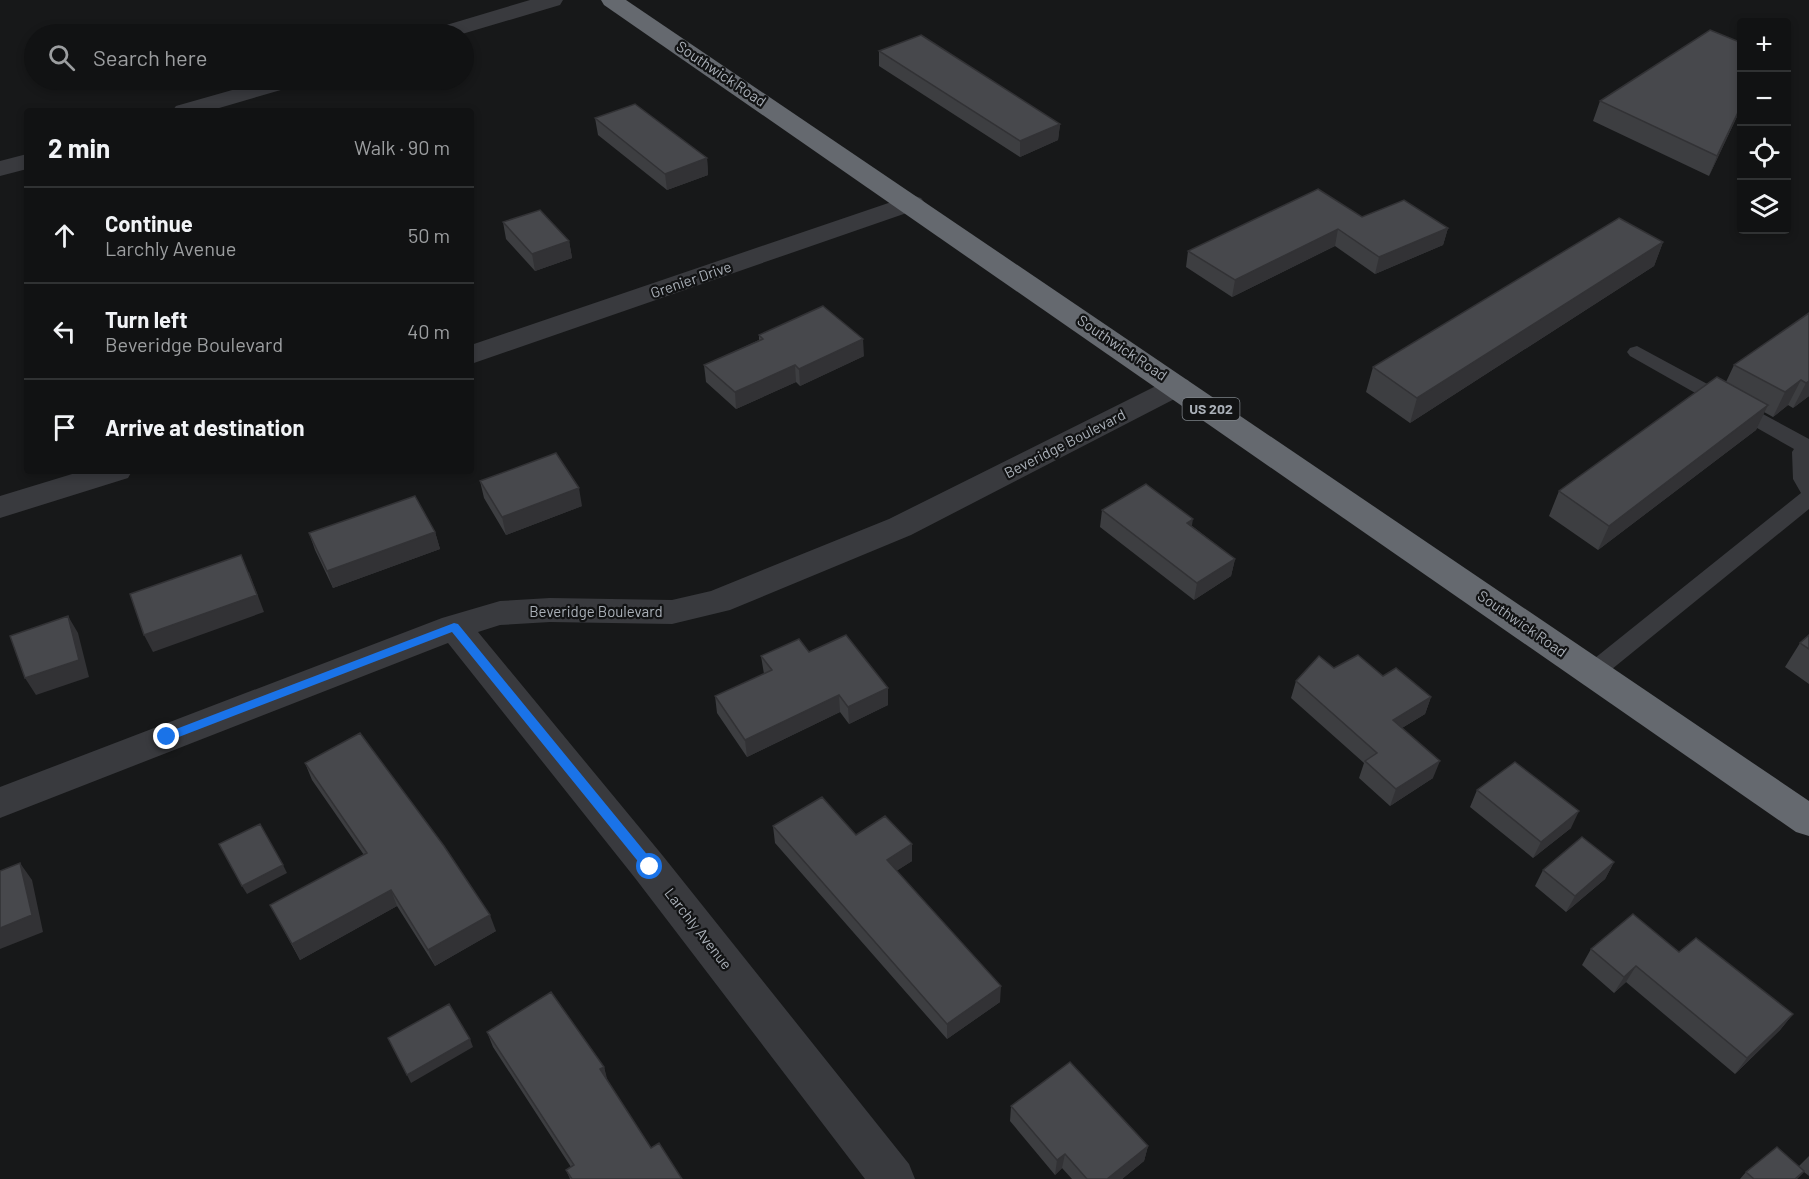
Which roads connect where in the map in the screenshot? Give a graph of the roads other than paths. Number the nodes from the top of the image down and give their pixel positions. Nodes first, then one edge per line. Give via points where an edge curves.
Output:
1 (552, 0) edge
2 (612, 0) edge
3 (474, 24) edge
4 (256, 90) edge
5 (194, 108) edge
6 (24, 162) edge
7 (0, 169) edge
8 (912, 204) junction
9 (1637, 352) dead end
10 (474, 354) edge
11 (1178, 386) junction
12 (1807, 446) edge
13 (107, 474) edge
14 (1809, 488) edge
15 (1809, 498) edge
16 (0, 507) edge
17 (454, 627) junction
18 (1593, 672) junction
19 (0, 803) edge
20 (1809, 821) edge
21 (893, 1179) edge

1 - 3 street
2 - 8 highway, Southwick Road / US 202
4 - 5 street
6 - 7 street
8 - 10 street, Grenier Drive
8 - 11 highway, Southwick Road / US 202
9 - 12 lane
11 - 17 street, Beveridge Boulevard via 900,527 718,602 672,612 550,610 500,614
11 - 18 highway, Southwick Road / US 202
12 - 14 lane via 1802,452 1803,479
13 - 16 street
15 - 18 lane
17 - 19 street, Beveridge Boulevard
17 - 21 street, Larchly Avenue via 650,867
18 - 20 highway, Southwick Road / US 202

